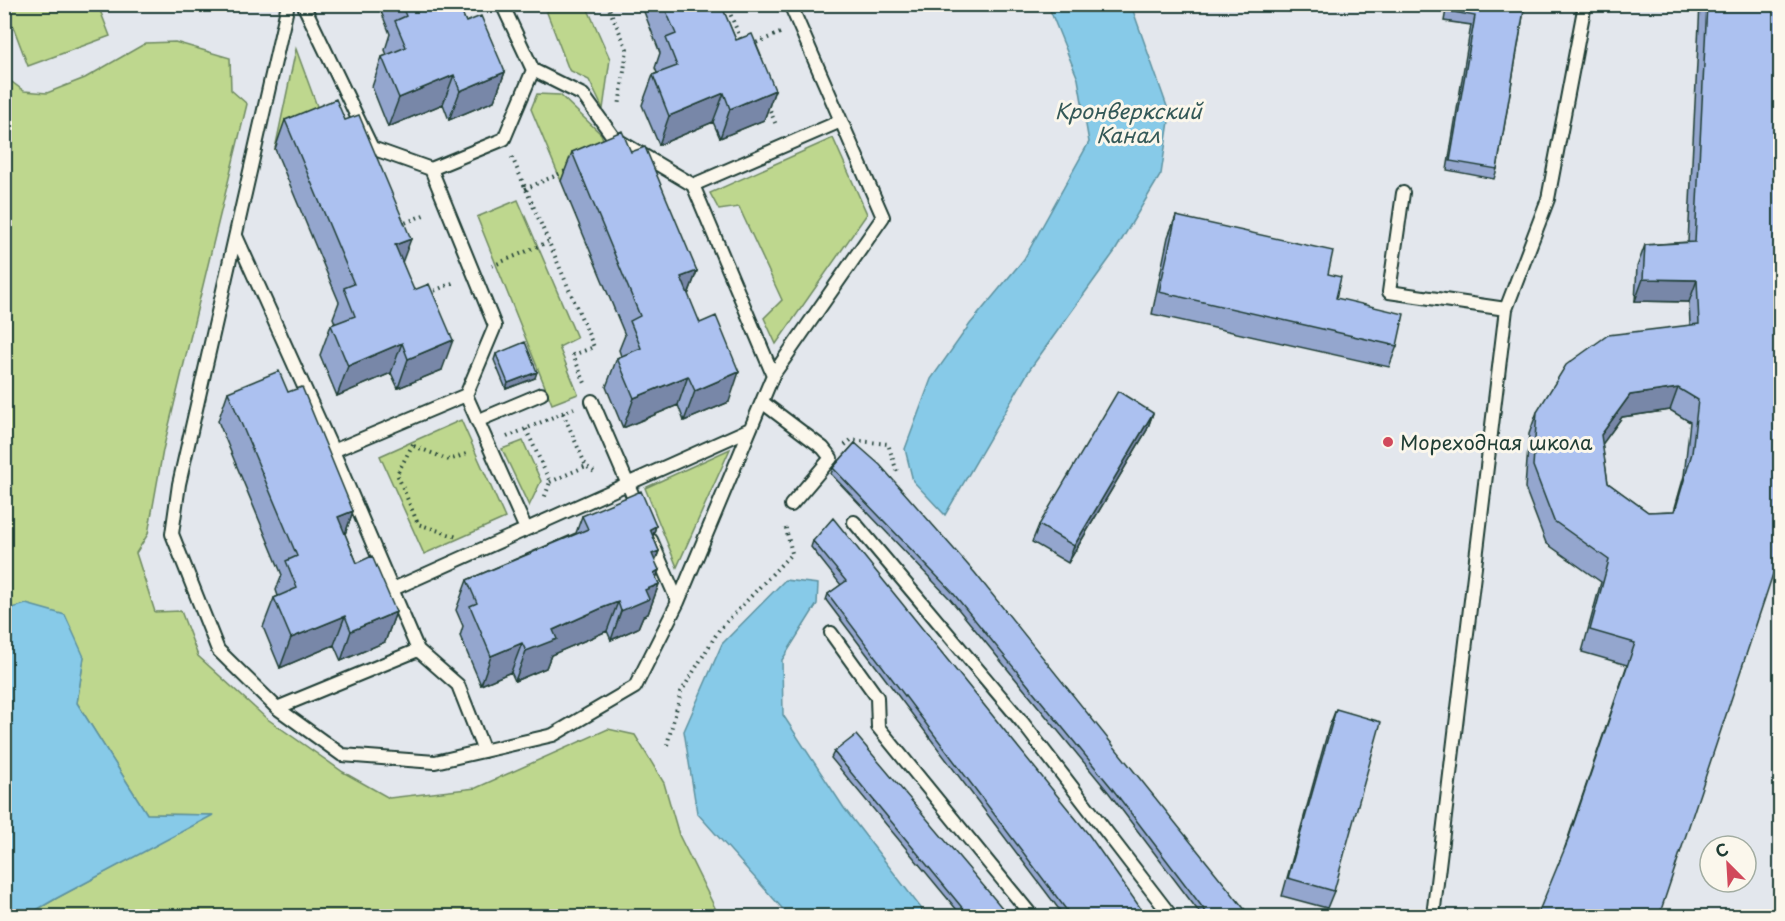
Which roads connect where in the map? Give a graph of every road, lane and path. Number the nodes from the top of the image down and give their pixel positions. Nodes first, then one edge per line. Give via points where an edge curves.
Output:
1 (288, 4) edge
2 (303, 4) edge
3 (502, 4) edge
4 (607, 4) edge
5 (726, 4) edge
6 (790, 4) edge
7 (1585, 4) edge
8 (799, 25) junction
9 (533, 70) junction
10 (767, 102) edge
11 (841, 121) junction
12 (614, 138) junction
13 (504, 139) junction
14 (785, 146) junction
15 (575, 167) edge
16 (431, 169) junction
17 (693, 185) junction
18 (525, 189) junction
19 (1403, 192) dead end
20 (446, 205) junction
21 (395, 227) edge
22 (236, 236) junction
23 (548, 242) junction
24 (474, 274) junction
25 (419, 297) edge
26 (1506, 309) junction
27 (773, 375) junction
28 (542, 394) dead end
29 (466, 395) junction
30 (591, 401) joint
31 (762, 402) junction
32 (563, 413) dead end
33 (477, 421) junction
34 (403, 422) junction
35 (526, 429) dead end
36 (750, 429) junction
37 (333, 451) junction
38 (831, 458) junction
39 (586, 466) junction
40 (897, 472) dead end
41 (550, 482) junction
42 (622, 486) junction
43 (791, 505) joint
44 (854, 522) dead end
45 (530, 527) junction
46 (465, 556) junction
47 (393, 589) junction
48 (678, 602) junction
49 (831, 633) dead end
50 (418, 650) junction
51 (277, 708) junction
52 (668, 745) dead end
53 (484, 751) junction
54 (1032, 916) edge
55 (1171, 916) edge
56 (1433, 916) edge

1 - 22 lane
2 - 16 lane via 372,148
3 - 9 lane
4 - 12 path via 627,49
5 - 8 path via 744,48
6 - 8 lane
7 - 26 lane via 1548,199
8 - 11 lane
9 - 12 lane via 583,95
9 - 13 lane
10 - 14 path
11 - 14 lane
11 - 27 lane via 883,217
12 - 17 lane
13 - 16 lane
13 - 18 path
14 - 17 lane
15 - 18 path
16 - 20 lane
17 - 27 lane
18 - 23 path
19 - 26 lane via 1389,292
20 - 21 path
20 - 24 lane
22 - 37 lane
22 - 51 lane via 178,484 172,534 218,650
23 - 24 path
23 - 30 path via 594,347 573,355
24 - 25 path
24 - 29 lane via 495,326
26 - 56 lane
27 - 31 lane
28 - 33 lane
29 - 33 lane
29 - 34 lane
30 - 42 lane
31 - 36 lane
31 - 38 lane
32 - 39 path
33 - 45 lane
34 - 37 lane
34 - 46 path via 414,446 397,474 418,524 456,535
35 - 41 path
36 - 42 lane
36 - 48 lane
37 - 47 lane
38 - 40 path via 851,440 888,444
38 - 43 lane
39 - 41 path
39 - 42 path
41 - 45 path
42 - 45 lane
42 - 48 lane
43 - 52 path via 784,521 792,553 719,630 681,692
44 - 55 lane via 1023,722
45 - 46 lane
46 - 47 lane
47 - 50 lane
48 - 53 lane via 635,687 553,735
49 - 54 lane via 877,697 878,727
50 - 51 lane
50 - 53 lane via 458,685
51 - 53 lane via 342,754 435,762

